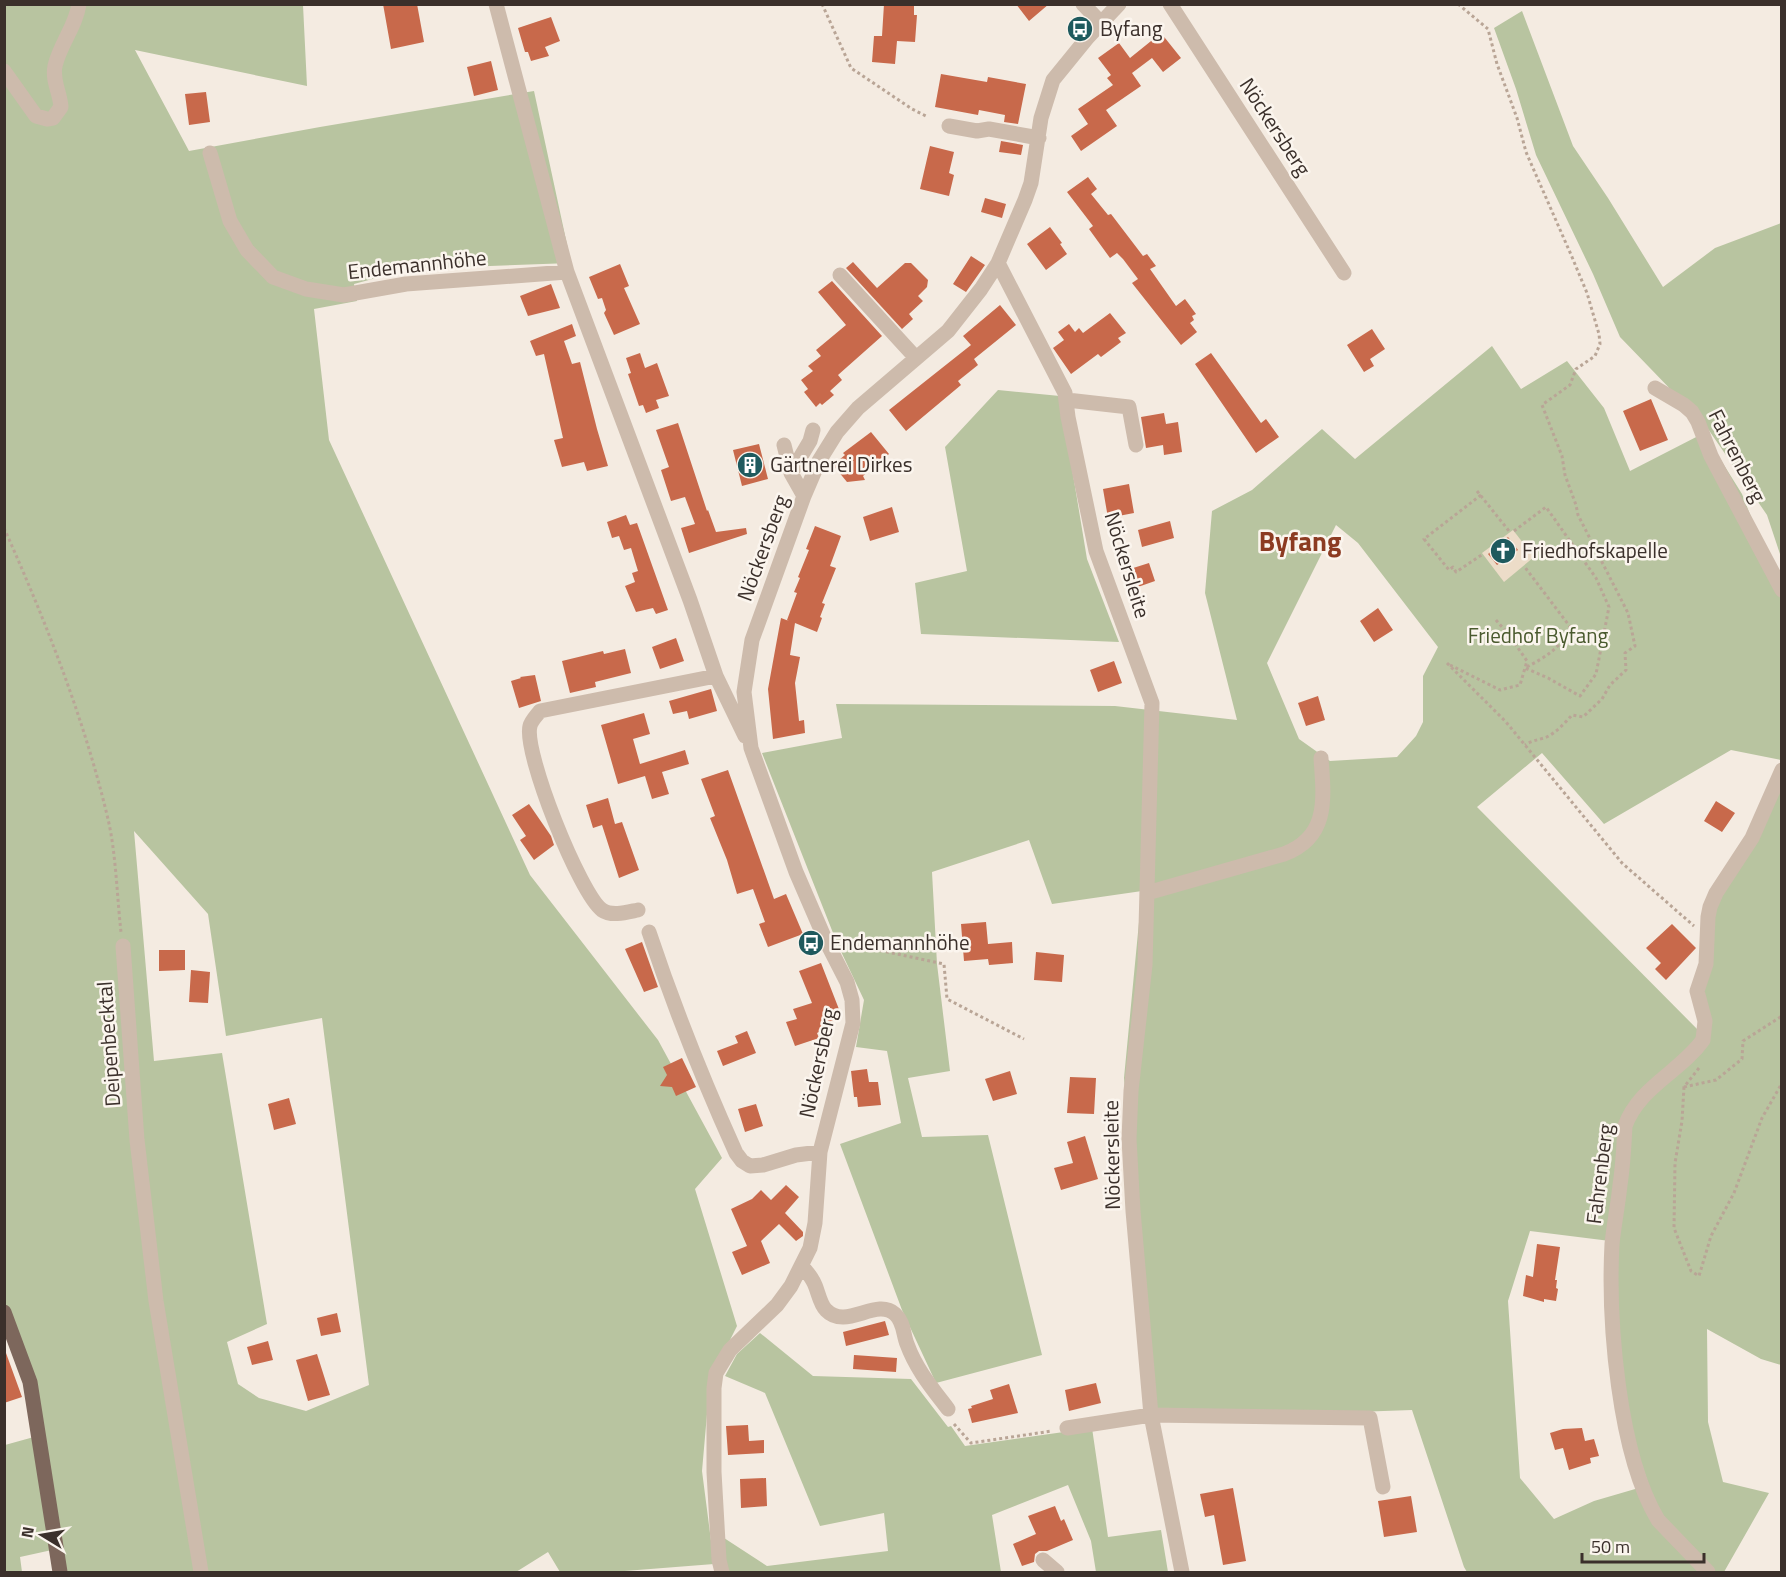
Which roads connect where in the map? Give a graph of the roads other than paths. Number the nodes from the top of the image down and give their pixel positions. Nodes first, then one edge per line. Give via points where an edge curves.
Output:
1 (79, 4) edge
2 (496, 4) edge
3 (1083, 4) edge
4 (1119, 4) edge
5 (1170, 4) edge
6 (1102, 24) junction
7 (4, 72) edge
8 (949, 126) dead end
9 (1039, 138) junction
10 (210, 153) dead end
11 (998, 263) junction
12 (567, 272) junction
13 (1344, 273) dead end
14 (840, 275) dead end
15 (916, 358) junction
16 (1655, 388) dead end
17 (1067, 400) junction
18 (813, 430) dead end
19 (784, 445) dead end
20 (1136, 445) dead end
21 (791, 473) junction
22 (804, 496) junction
23 (1782, 590) edge
24 (716, 676) junction
25 (751, 748) junction
26 (1321, 758) dead end
27 (1782, 770) edge
28 (1147, 893) junction
29 (638, 910) dead end
30 (649, 932) dead end
31 (123, 946) road end
32 (820, 1152) junction
33 (802, 1266) junction
34 (4, 1312) edge
35 (948, 1409) road end
36 (1150, 1415) junction
37 (1067, 1428) road end
38 (1383, 1487) dead end
39 (1043, 1560) dead end
40 (60, 1572) edge
41 (201, 1572) edge
42 (722, 1572) edge
43 (1057, 1572) edge
44 (1182, 1572) edge
45 (1708, 1572) edge

1 - 7 street via 55,65 61,107 53,118 36,116
2 - 12 street
3 - 6 street
4 - 6 street, Nöckersberg
5 - 13 street, Nöckersberg
6 - 9 street, Nöckersberg via 1053,81
8 - 9 street
9 - 11 street, Nöckersberg via 1031,183
10 - 12 street, Endemannhöhe via 230,221 247,250 273,277 306,289 344,295 406,284
11 - 15 street, Nöckersberg via 961,316
11 - 17 street, Nöckersleite
12 - 24 street
14 - 15 street
15 - 22 street, Nöckersberg via 858,408 837,432
16 - 23 street, Fahrenberg via 1692,412
17 - 20 street via 1129,407
17 - 28 street, Nöckersleite via 1096,551 1152,703
18 - 21 street
19 - 21 street
21 - 22 street
22 - 25 street, Nöckersberg via 752,640 744,692
24 - 25 street
24 - 29 street via 540,711 530,726 530,747 541,783 578,877 602,910 612,914
25 - 32 street, Nöckersberg via 796,872 852,1000 853,1023
26 - 28 street via 1322,802 1315,831 1308,841 1284,854
27 - 45 street, Fahrenberg via 1752,838 1710,907 1706,964 1697,991 1705,1022 1703,1040 1645,1094 1625,1126 1612,1242 1613,1325 1624,1417 1635,1463 1658,1520
28 - 36 street, Nöckersleite via 1145,966 1129,1118
30 - 32 street via 696,1063 742,1161 750,1166 763,1165
31 - 41 street, Deipenbecktal via 137,1140 156,1301
32 - 33 street, Nöckersberg via 815,1224
33 - 35 street via 826,1310 837,1316 882,1308 894,1312 901,1320 917,1367
33 - 42 street, Nöckersberg via 777,1305 730,1350 716,1373 714,1472
34 - 40 main road via 30,1382
36 - 37 street
36 - 38 street via 1370,1418
36 - 44 street, Nöckersleite
39 - 43 street

